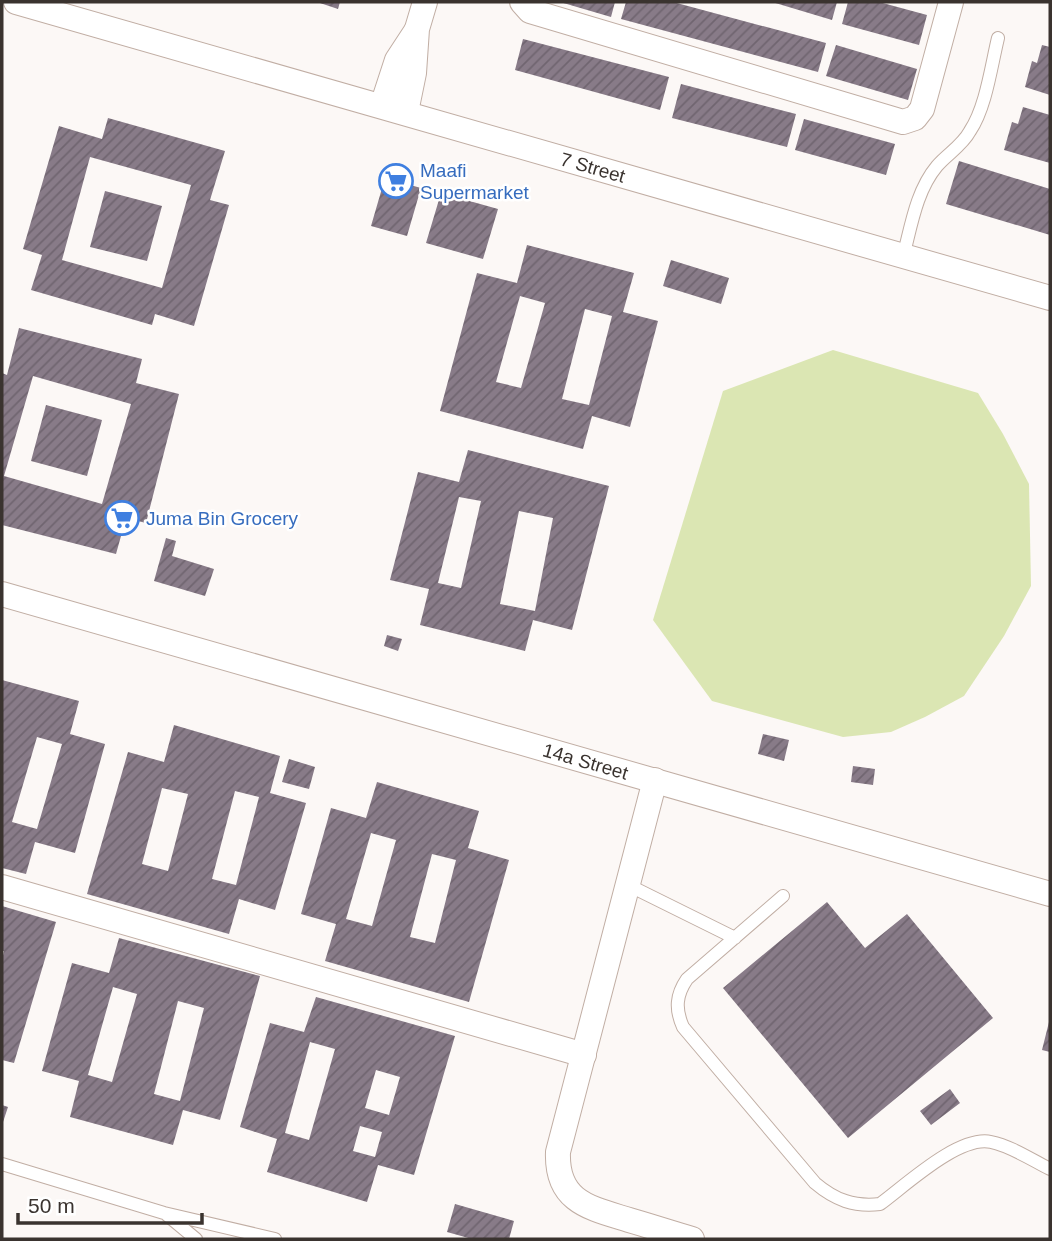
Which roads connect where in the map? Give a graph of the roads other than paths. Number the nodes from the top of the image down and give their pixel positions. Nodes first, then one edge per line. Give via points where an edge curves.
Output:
1 (16, 2) edge
2 (425, 2) edge
3 (522, 2) edge
4 (951, 2) edge
5 (417, 29) junction
6 (998, 38) dead end
7 (382, 106) junction
8 (406, 112) junction
9 (903, 257) junction
10 (1050, 298) edge
11 (2, 594) edge
12 (655, 780) junction
13 (628, 885) junction
14 (2, 887) edge
15 (1050, 894) edge
16 (783, 896) dead end
17 (735, 938) junction
18 (584, 1055) junction
19 (2, 1164) edge
20 (1050, 1169) edge
21 (164, 1213) junction
22 (196, 1239) edge
23 (275, 1239) edge
24 (692, 1239) edge

1 - 7 street, 7 Street
2 - 5 street
3 - 4 street via 530,11 903,122 922,109
5 - 7 street via 397,60
5 - 8 street
6 - 9 lane via 975,123 927,180
7 - 8 street, 7 Street
8 - 9 street, 7 Street
9 - 10 street, 7 Street
11 - 12 street, 14a Street
12 - 13 street
12 - 15 street, 14a Street
13 - 17 lane
13 - 18 street
14 - 18 street
16 - 17 lane
17 - 20 lane via 687,979 678,999 679,1018 826,1193 852,1204 880,1204 953,1150 981,1140 1000,1144
18 - 24 street via 558,1152 564,1185 591,1208
19 - 21 lane
21 - 22 lane
21 - 23 lane

